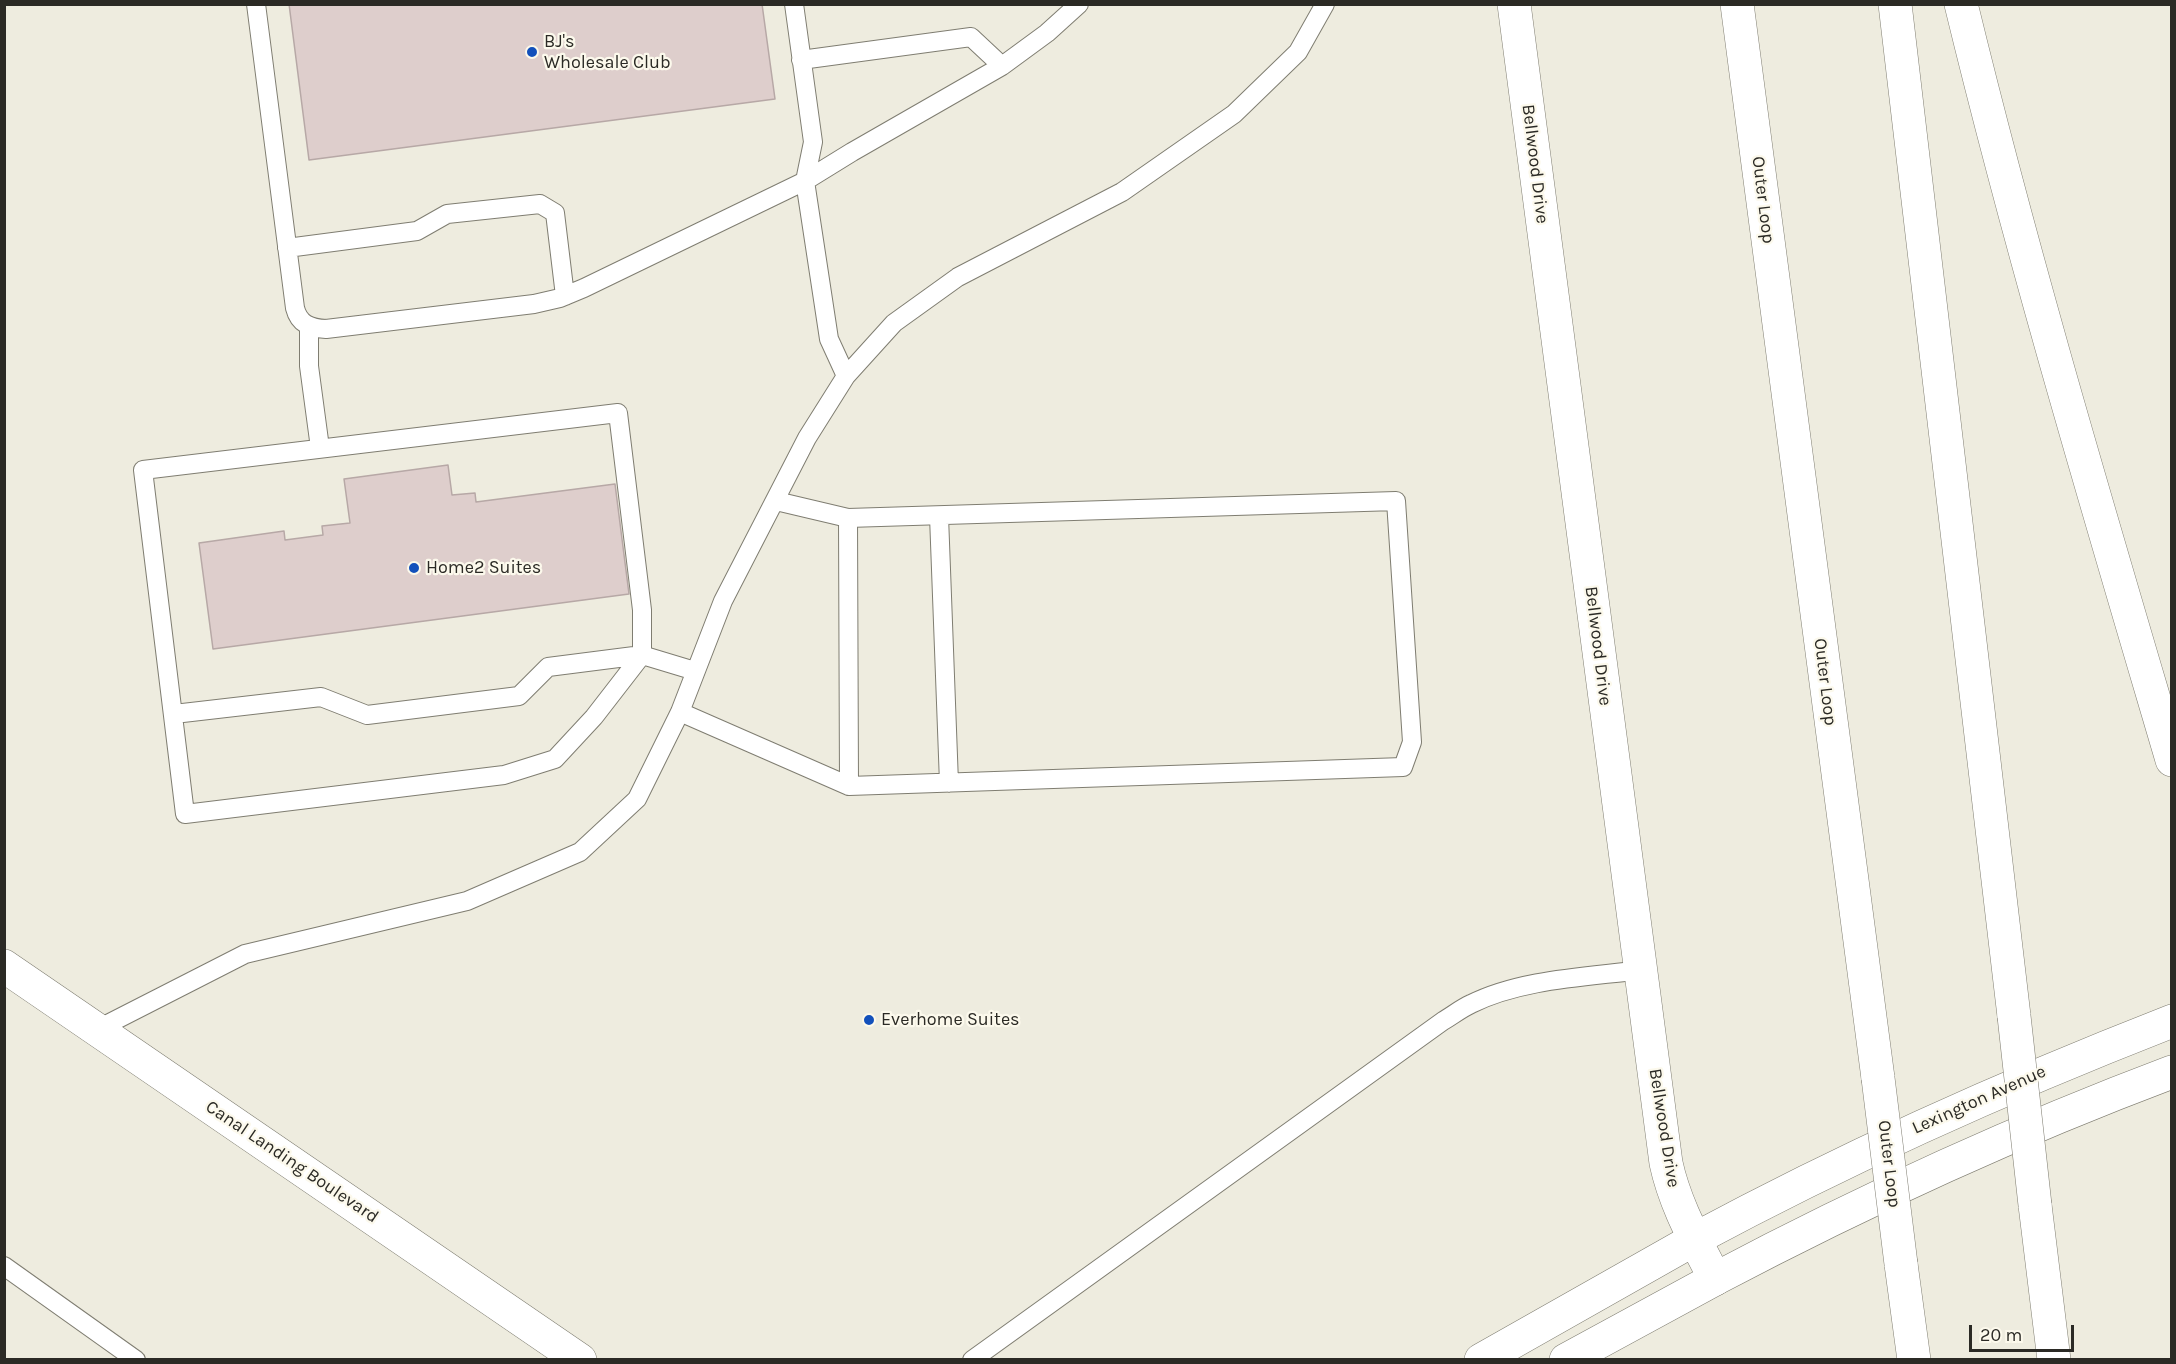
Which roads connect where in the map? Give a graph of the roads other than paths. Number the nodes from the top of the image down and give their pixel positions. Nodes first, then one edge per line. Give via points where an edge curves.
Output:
1 (256, 4) edge
2 (794, 4) edge
3 (1079, 4) edge
4 (1325, 4) edge
5 (1514, 4) edge
6 (1737, 4) edge
7 (1895, 4) edge
8 (1961, 4) edge
9 (801, 60) junction
10 (1002, 66) junction
11 (805, 182) junction
12 (287, 248) junction
13 (565, 296) junction
14 (309, 326) junction
15 (846, 376) junction
16 (320, 448) junction
17 (776, 501) junction
18 (939, 516) junction
19 (848, 518) junction
20 (642, 655) junction
21 (695, 671) junction
22 (680, 712) junction
23 (174, 714) junction
24 (2172, 760) edge
25 (949, 783) junction
26 (849, 786) junction
27 (4, 966) edge
28 (1641, 970) junction
29 (2172, 1021) edge
30 (98, 1029) junction
31 (2172, 1072) edge
32 (1695, 1239) junction
33 (4, 1266) edge
34 (1715, 1279) junction
35 (136, 1359) edge
36 (580, 1359) edge
37 (972, 1359) edge
38 (1481, 1359) edge
39 (1566, 1359) edge
40 (1914, 1359) edge
41 (2054, 1359) edge

1 - 12 lane
2 - 9 lane
3 - 10 lane
4 - 15 lane via 1298,52 1234,114 1122,192 958,277 894,323
5 - 28 main road, Bellwood Drive
6 - 40 main road, Outer Loop, bridge
7 - 41 main road, bridge
8 - 24 main road via 2058,370
9 - 10 lane via 970,37
9 - 11 lane via 813,142
10 - 11 lane
11 - 13 lane
11 - 15 lane via 829,339
12 - 13 lane via 417,231 447,214 540,204 555,213
12 - 14 lane via 297,315
13 - 14 lane via 534,304 337,328
14 - 16 lane via 309,366
15 - 17 lane via 807,438
16 - 20 lane via 618,413 642,610
16 - 23 lane via 143,470
17 - 19 lane
17 - 21 lane via 723,601
18 - 19 lane
18 - 25 lane
18 - 25 lane via 1396,501 1412,742 1403,767
19 - 26 lane
20 - 21 lane
20 - 23 lane via 548,667 519,696 368,715 321,697
20 - 23 lane via 555,759 492,777 185,814
21 - 22 lane
22 - 26 lane
22 - 30 lane via 637,799 580,852 467,901 245,954
25 - 26 lane
27 - 30 main road, Canal Landing Boulevard
28 - 32 main road, Bellwood Drive via 1666,1163 1676,1198
28 - 37 lane via 1533,984 1472,1003
29 - 32 main road, Lexington Avenue via 1914,1128
30 - 36 main road, Canal Landing Boulevard
31 - 34 main road via 1936,1170
32 - 34 main road, Bellwood Drive
32 - 38 main road, Lexington Avenue
33 - 35 lane
34 - 39 main road

